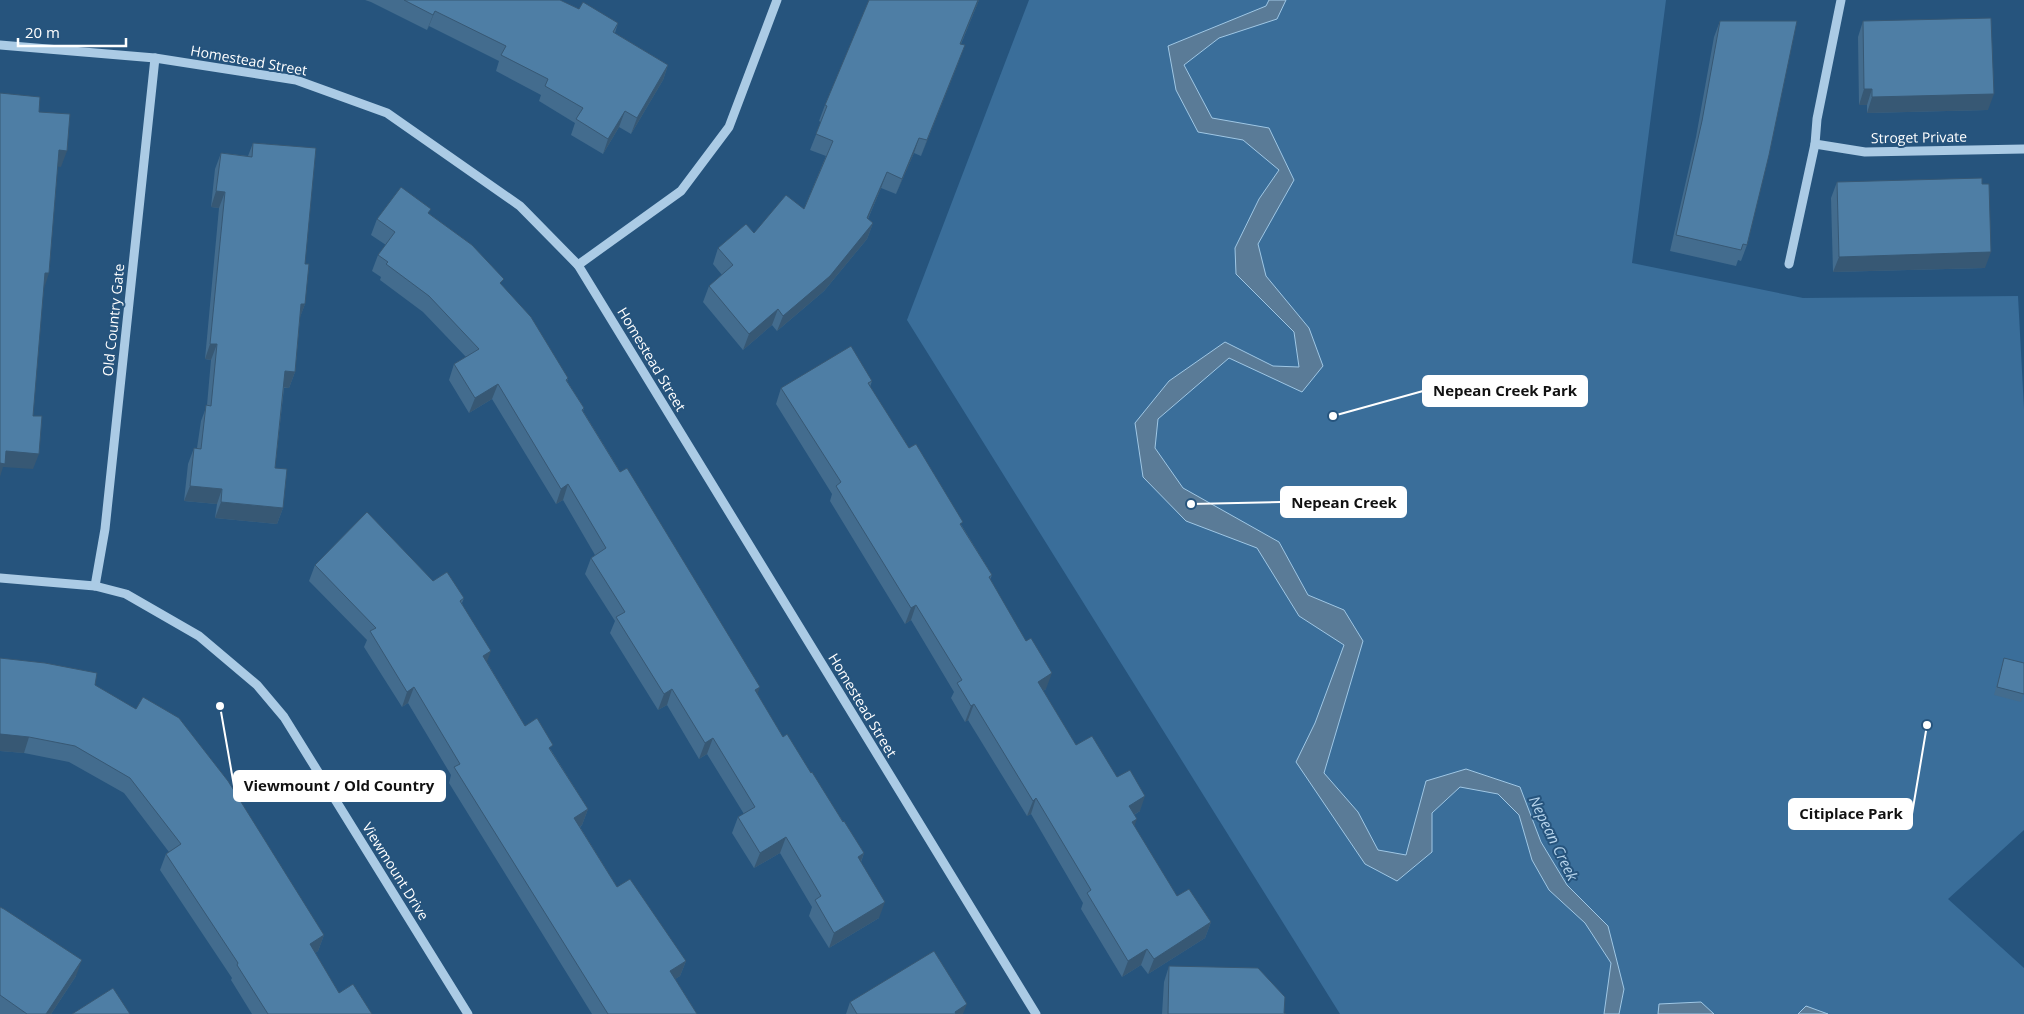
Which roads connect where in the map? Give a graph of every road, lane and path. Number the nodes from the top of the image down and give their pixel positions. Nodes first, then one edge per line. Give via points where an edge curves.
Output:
1 (777, 0) edge
2 (1841, 0) edge
3 (0, 44) edge
4 (155, 58) junction
5 (1815, 144) junction
6 (2024, 149) edge
7 (1789, 264) dead end
8 (578, 265) junction
9 (0, 578) edge
10 (95, 586) junction
11 (468, 1014) edge
12 (1036, 1014) edge

1 - 8 street via 729,127 680,191
2 - 5 street via 1816,119
3 - 4 street, Homestead Street
4 - 8 street, Homestead Street via 296,80 387,113 520,206
4 - 10 street, Old Country Gate via 105,529
5 - 6 street, Stroget Private via 1865,152
5 - 7 street
8 - 12 street, Homestead Street
9 - 10 street, Viewmount Drive
10 - 11 street, Viewmount Drive via 126,594 199,636 257,685 284,717

